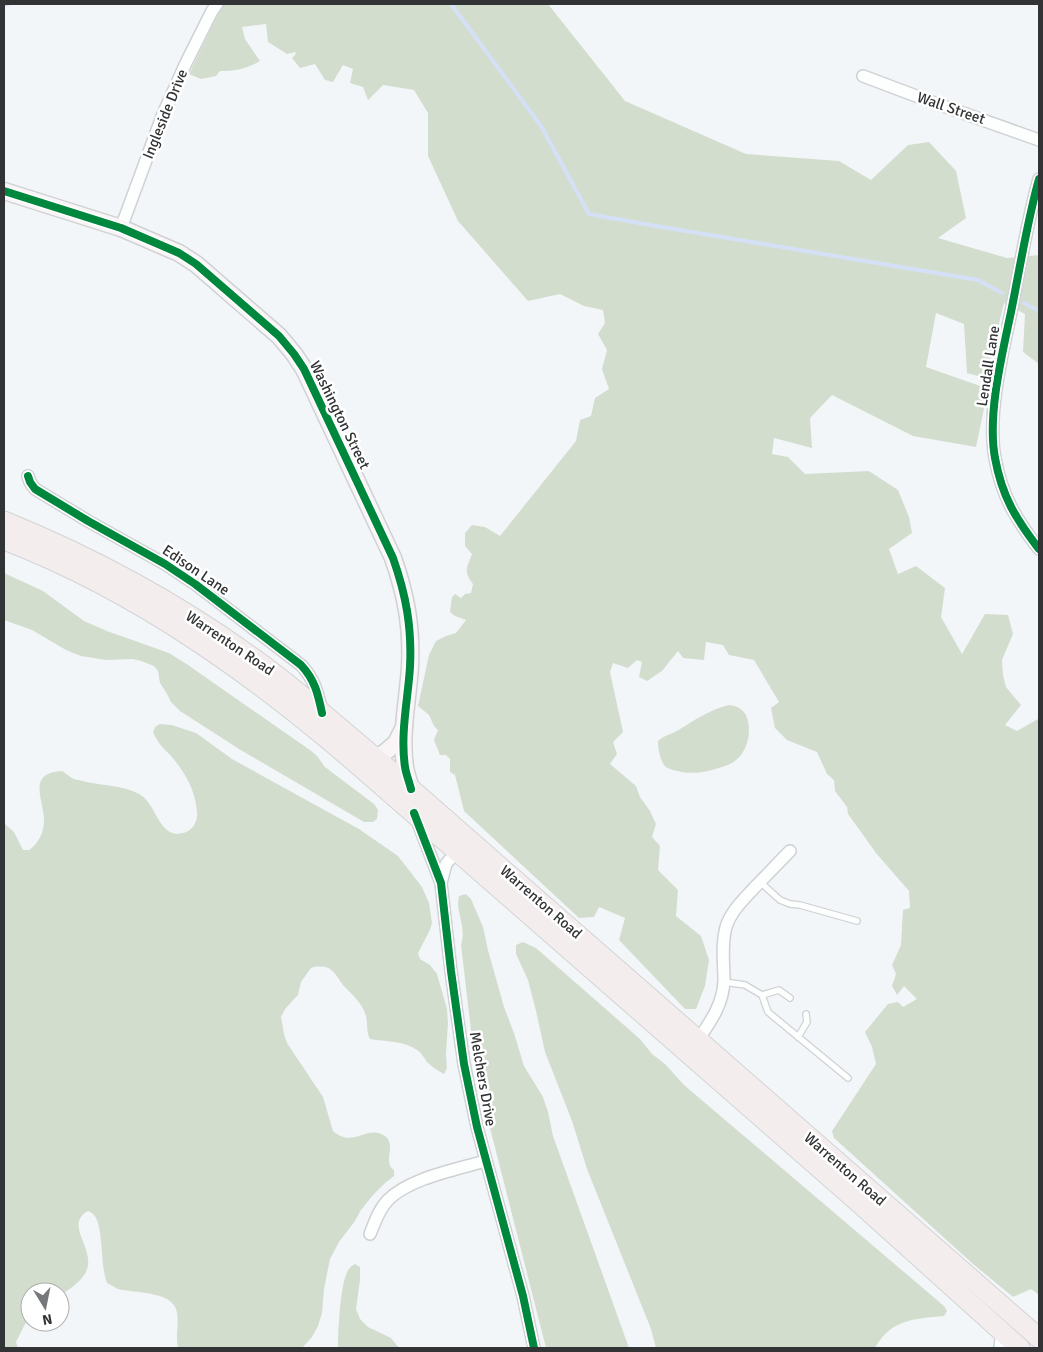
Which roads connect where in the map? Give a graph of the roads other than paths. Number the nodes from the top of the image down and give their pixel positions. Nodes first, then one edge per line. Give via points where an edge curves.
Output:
1 (217, 4) edge
2 (863, 76) dead end
3 (1039, 140) edge
4 (1039, 179) edge
5 (4, 191) edge
6 (121, 228) junction
7 (28, 476) dead end
8 (4, 521) edge
9 (4, 540) edge
10 (1039, 549) edge
11 (322, 713) junction
12 (404, 728) junction
13 (377, 759) junction
14 (411, 789) junction
15 (414, 813) junction
16 (457, 851) junction
17 (790, 851) dead end
18 (760, 882) junction
19 (441, 883) junction
20 (857, 921) dead end
21 (724, 982) junction
22 (762, 995) junction
23 (790, 998) dead end
24 (806, 1014) dead end
25 (798, 1037) junction
26 (698, 1040) junction
27 (848, 1078) dead end
28 (485, 1161) junction
29 (370, 1234) dead end
30 (1005, 1307) junction
31 (1039, 1338) edge
32 (1001, 1340) edge
33 (534, 1348) edge
34 (1020, 1348) edge

1 - 6 street, Ingleside Drive via 163,114
2 - 3 street, Wall Street
4 - 10 street, Lendall Lane via 998,379 993,432 1000,480 1009,504
5 - 6 street, Washington Street
6 - 12 street, Washington Street via 179,253 196,264 279,336 304,369 393,558 402,584 410,632
7 - 11 street, Edison Lane via 35,489 165,564 301,665 314,683
8 - 11 main road, Warrenton Road via 89,560 200,622 275,674
9 - 15 main road, Warrenton Road via 102,584 197,641 290,708
11 - 13 main road, Warrenton Road
12 - 13 street, Washington Street via 396,743
12 - 14 street, Washington Street via 405,767
13 - 14 main road, Warrenton Road
14 - 26 main road, Warrenton Road
15 - 16 main road, Warrenton Road
15 - 19 street, Melchers Drive
16 - 19 street, Melchers Drive via 446,864
16 - 32 main road, Warrenton Road via 858,1202
17 - 18 street
18 - 20 lane via 780,900
18 - 21 street via 736,908 726,926
19 - 28 street, Melchers Drive via 464,1064
21 - 22 lane via 745,985
21 - 26 street via 719,1004
22 - 23 lane via 779,990
22 - 25 lane via 768,1012
24 - 25 lane via 808,1022
25 - 27 lane
26 - 30 main road, Warrenton Road
28 - 29 street via 408,1185 383,1206
28 - 33 street, Melchers Drive via 523,1296
30 - 31 main road, Warrenton Road
30 - 32 street
32 - 34 main road, Warrenton Road

